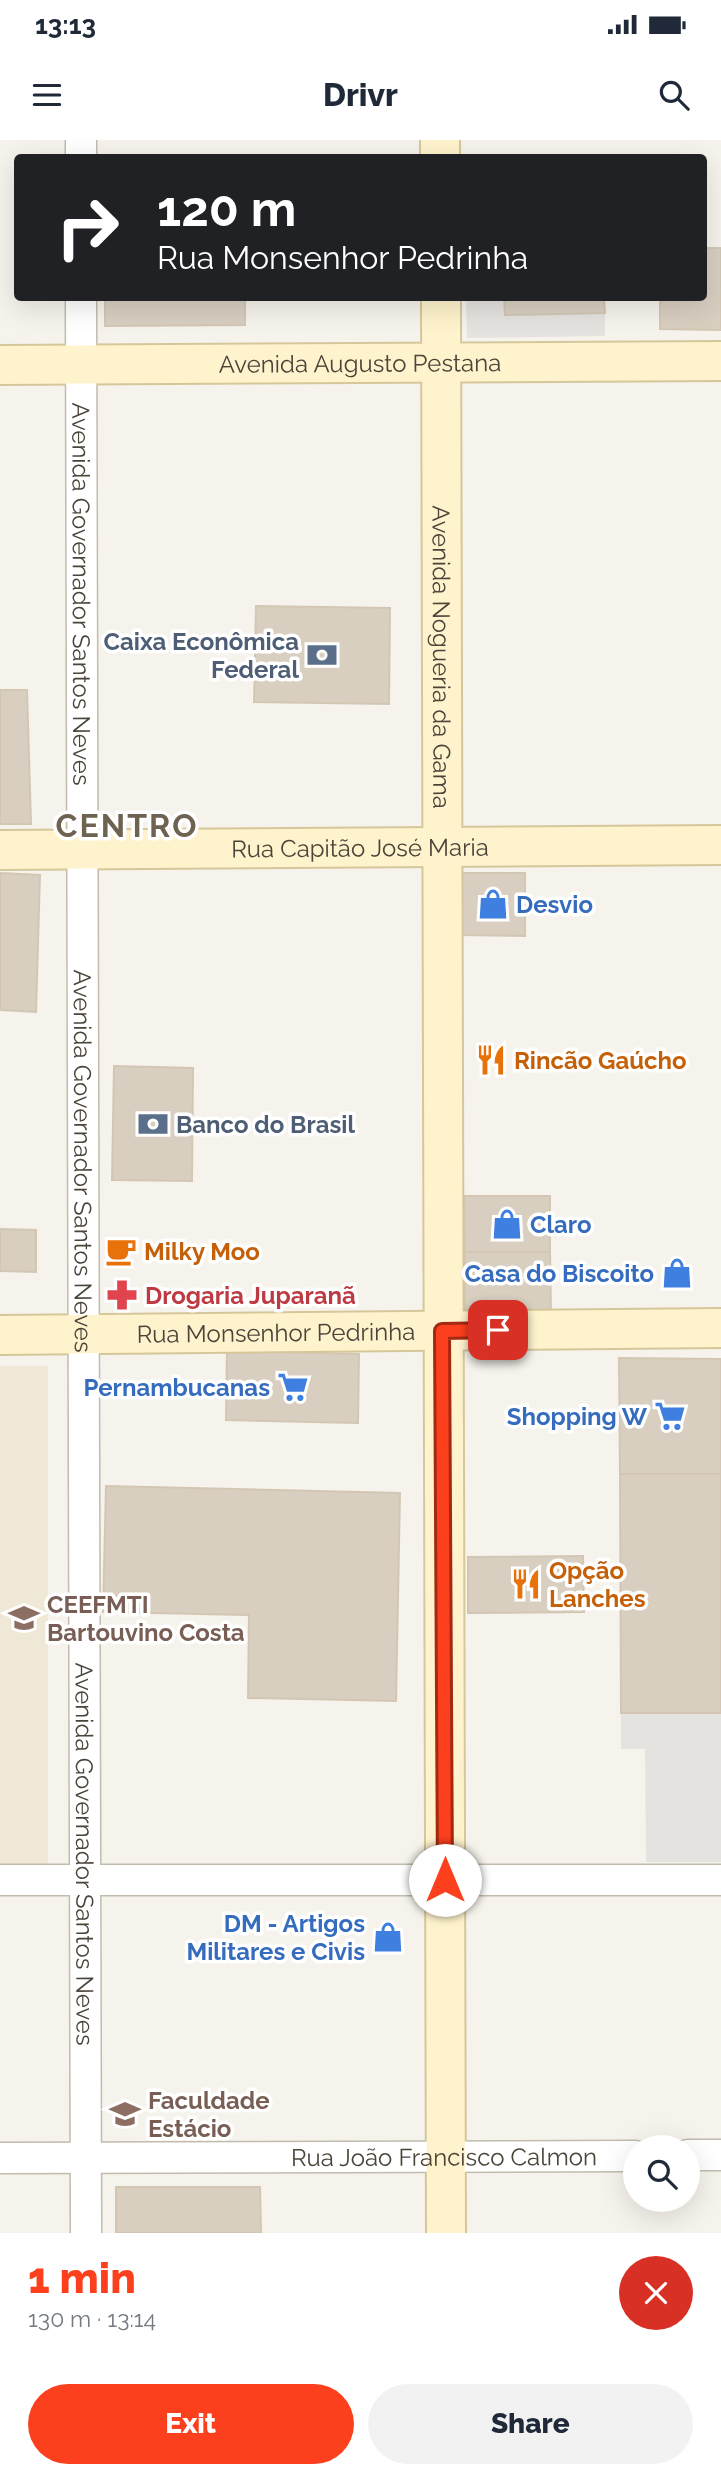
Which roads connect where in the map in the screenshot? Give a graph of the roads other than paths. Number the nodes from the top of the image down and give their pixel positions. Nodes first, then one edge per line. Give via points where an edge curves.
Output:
1 (81, 301) edge
2 (441, 301) edge
3 (721, 361) edge
4 (442, 362) junction
5 (81, 364) junction
6 (0, 365) edge
7 (721, 845) edge
8 (442, 847) junction
9 (82, 849) junction
10 (0, 850) edge
11 (721, 1328) edge
12 (442, 1331) junction
13 (84, 1334) junction
14 (0, 1335) edge
15 (0, 1880) edge
16 (85, 1880) junction
17 (445, 1880) junction
18 (721, 1880) edge
19 (700, 2155) edge
20 (721, 2155) edge
21 (446, 2156) junction
22 (623, 2156) edge
23 (85, 2157) junction
24 (0, 2158) edge
25 (86, 2233) edge
26 (446, 2233) edge

1 - 5 street, Avenida Governador Santos Neves
2 - 4 street, Avenida Nogueria da Gama
3 - 4 street, Avenida Augusto Pestana
4 - 5 street, Avenida Augusto Pestana
4 - 8 street, Avenida Nogueria da Gama
5 - 6 street, Avenida Augusto Pestana
5 - 9 street, Avenida Governador Santos Neves
7 - 8 street, Rua Capitão José Maria
8 - 9 street, Rua Capitão José Maria
8 - 12 street, Avenida Nogueria da Gama
9 - 10 street, Rua Capitão José Maria
9 - 13 street, Avenida Governador Santos Neves
11 - 12 street, Rua Monsenhor Pedrinha
12 - 13 street, Rua Monsenhor Pedrinha
12 - 17 street, Avenida Nogueria da Gama
13 - 14 street, Rua Monsenhor Pedrinha
13 - 16 street, Avenida Governador Santos Neves
15 - 16 street
16 - 17 street
16 - 23 street, Avenida Governador Santos Neves
17 - 18 street
17 - 21 street, Avenida Nogueria da Gama
19 - 20 street
21 - 22 street, Rua João Francisco Calmon
21 - 23 street, Rua João Francisco Calmon
21 - 26 street, Avenida Nogueria da Gama
23 - 24 street, Rua João Francisco Calmon
23 - 25 street, Avenida Governador Santos Neves

